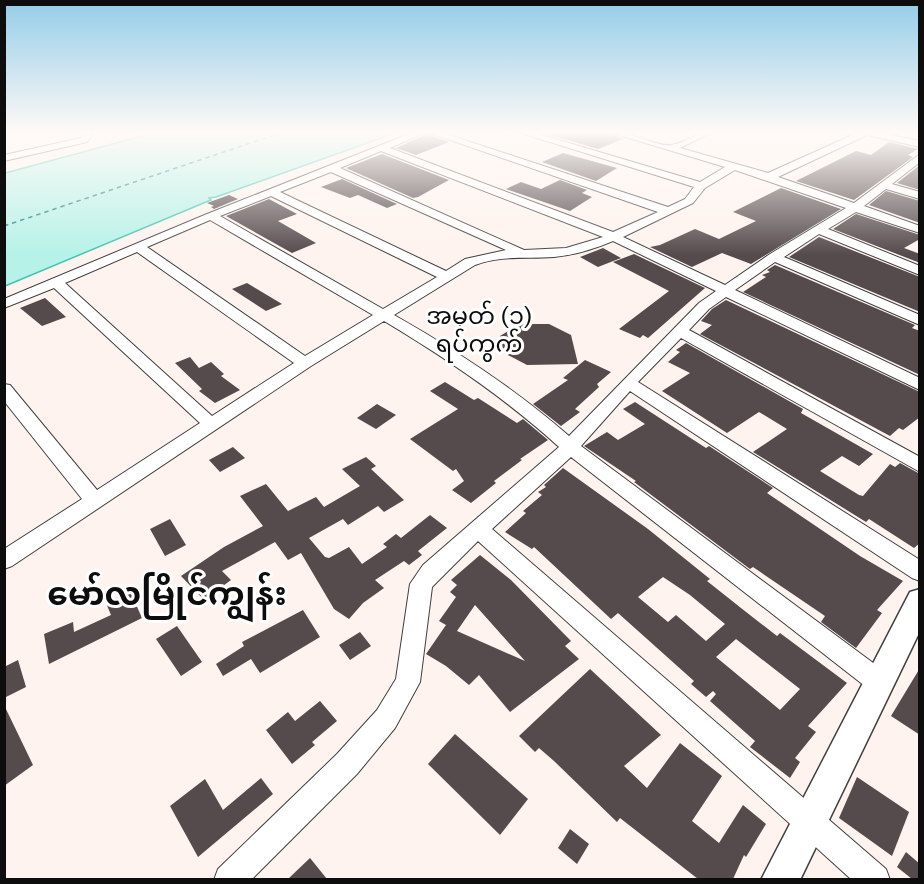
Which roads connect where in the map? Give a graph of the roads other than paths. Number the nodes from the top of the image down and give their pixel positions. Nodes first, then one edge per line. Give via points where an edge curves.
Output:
1 (318, 173) edge
2 (343, 173) edge
3 (447, 173) edge
4 (553, 173) edge
5 (659, 173) edge
6 (722, 173) edge
7 (757, 173) edge
8 (777, 173) edge
9 (902, 173) edge
10 (769, 177) junction
11 (886, 185) junction
12 (701, 186) junction
13 (271, 192) junction
14 (920, 196) edge
15 (856, 207) junction
16 (667, 212) junction
17 (211, 216) junction
18 (819, 230) junction
19 (920, 230) edge
20 (612, 236) junction
21 (140, 248) junction
22 (520, 251) junction
23 (774, 258) junction
24 (920, 271) edge
25 (446, 276) junction
26 (56, 282) junction
27 (726, 290) junction
28 (4, 304) edge
29 (382, 315) junction
30 (920, 321) edge
31 (680, 330) junction
32 (305, 363) junction
33 (628, 383) junction
34 (920, 385) edge
35 (4, 389) edge
36 (212, 424) junction
37 (570, 447) junction
38 (920, 466) edge
39 (95, 501) junction
40 (479, 530) junction
41 (4, 560) edge
42 (920, 572) edge
43 (920, 601) edge
44 (879, 681) junction
45 (809, 823) junction
46 (229, 879) edge
47 (780, 879) edge
48 (875, 879) edge

1 - 13 street
2 - 22 street
3 - 20 street
4 - 16 street
5 - 12 street
6 - 12 street
7 - 10 street
8 - 10 street
9 - 11 street
10 - 15 street
11 - 14 street
11 - 15 street
12 - 16 street via 689,201
13 - 17 street
13 - 25 street
15 - 18 street
15 - 19 street
16 - 20 street
17 - 21 street
17 - 29 street
18 - 23 street
18 - 24 street
20 - 22 street via 565,252
20 - 27 street
21 - 26 street
21 - 32 street
22 - 25 street via 482,257
23 - 27 street
23 - 30 street
25 - 29 street
26 - 28 street
26 - 36 street
27 - 31 street
27 - 34 street
29 - 32 street
29 - 37 street via 446,351 537,416
31 - 33 street
31 - 38 street
32 - 36 street
33 - 37 street
33 - 42 street
35 - 39 street
36 - 39 street
37 - 40 street
37 - 44 street
39 - 41 street
40 - 45 street
40 - 46 street via 421,584 408,682 386,718 346,764
43 - 44 street
44 - 45 street
45 - 47 street
45 - 48 street

